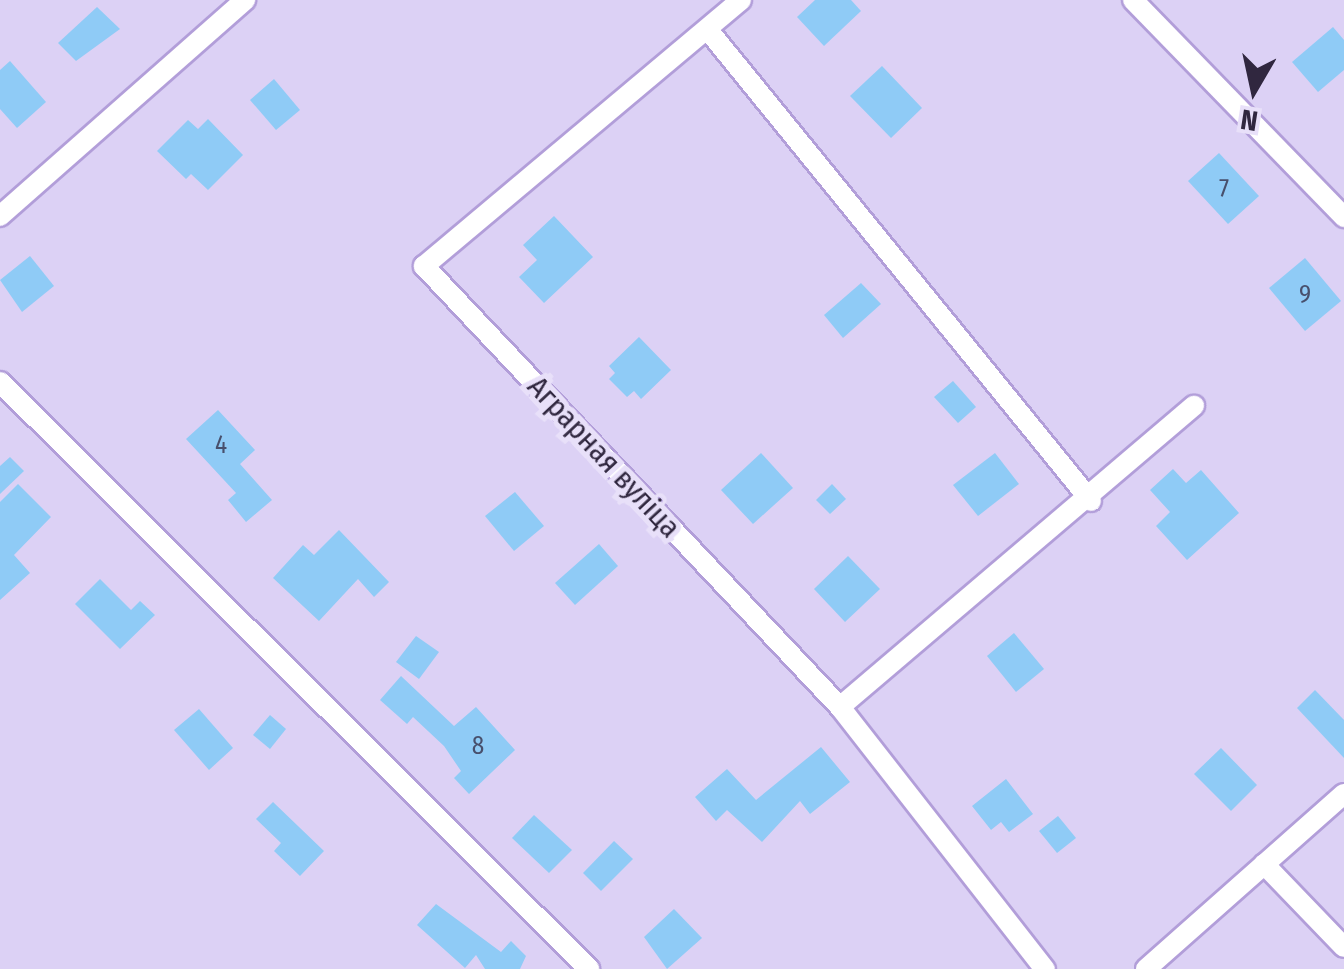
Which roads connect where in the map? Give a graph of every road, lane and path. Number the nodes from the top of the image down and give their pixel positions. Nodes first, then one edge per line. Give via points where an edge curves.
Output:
1 (245, 0) edge
2 (742, 0) edge
3 (1132, 0) edge
4 (708, 30) junction
5 (0, 216) edge
6 (1344, 218) edge
7 (0, 382) edge
8 (1194, 406) dead end
9 (1090, 501) junction
10 (840, 708) junction
11 (1344, 794) edge
12 (1264, 864) junction
13 (1344, 947) edge
14 (589, 969) edge
15 (1045, 969) edge
16 (1146, 969) edge

1 - 5 street
2 - 4 street, Аграрная вуліца
3 - 6 street
4 - 9 street
4 - 10 street, Аграрная вуліца via 424,266
7 - 14 street
8 - 9 street
9 - 10 street
10 - 15 street, Аграрная вуліца
11 - 12 street
12 - 13 street
12 - 16 street

